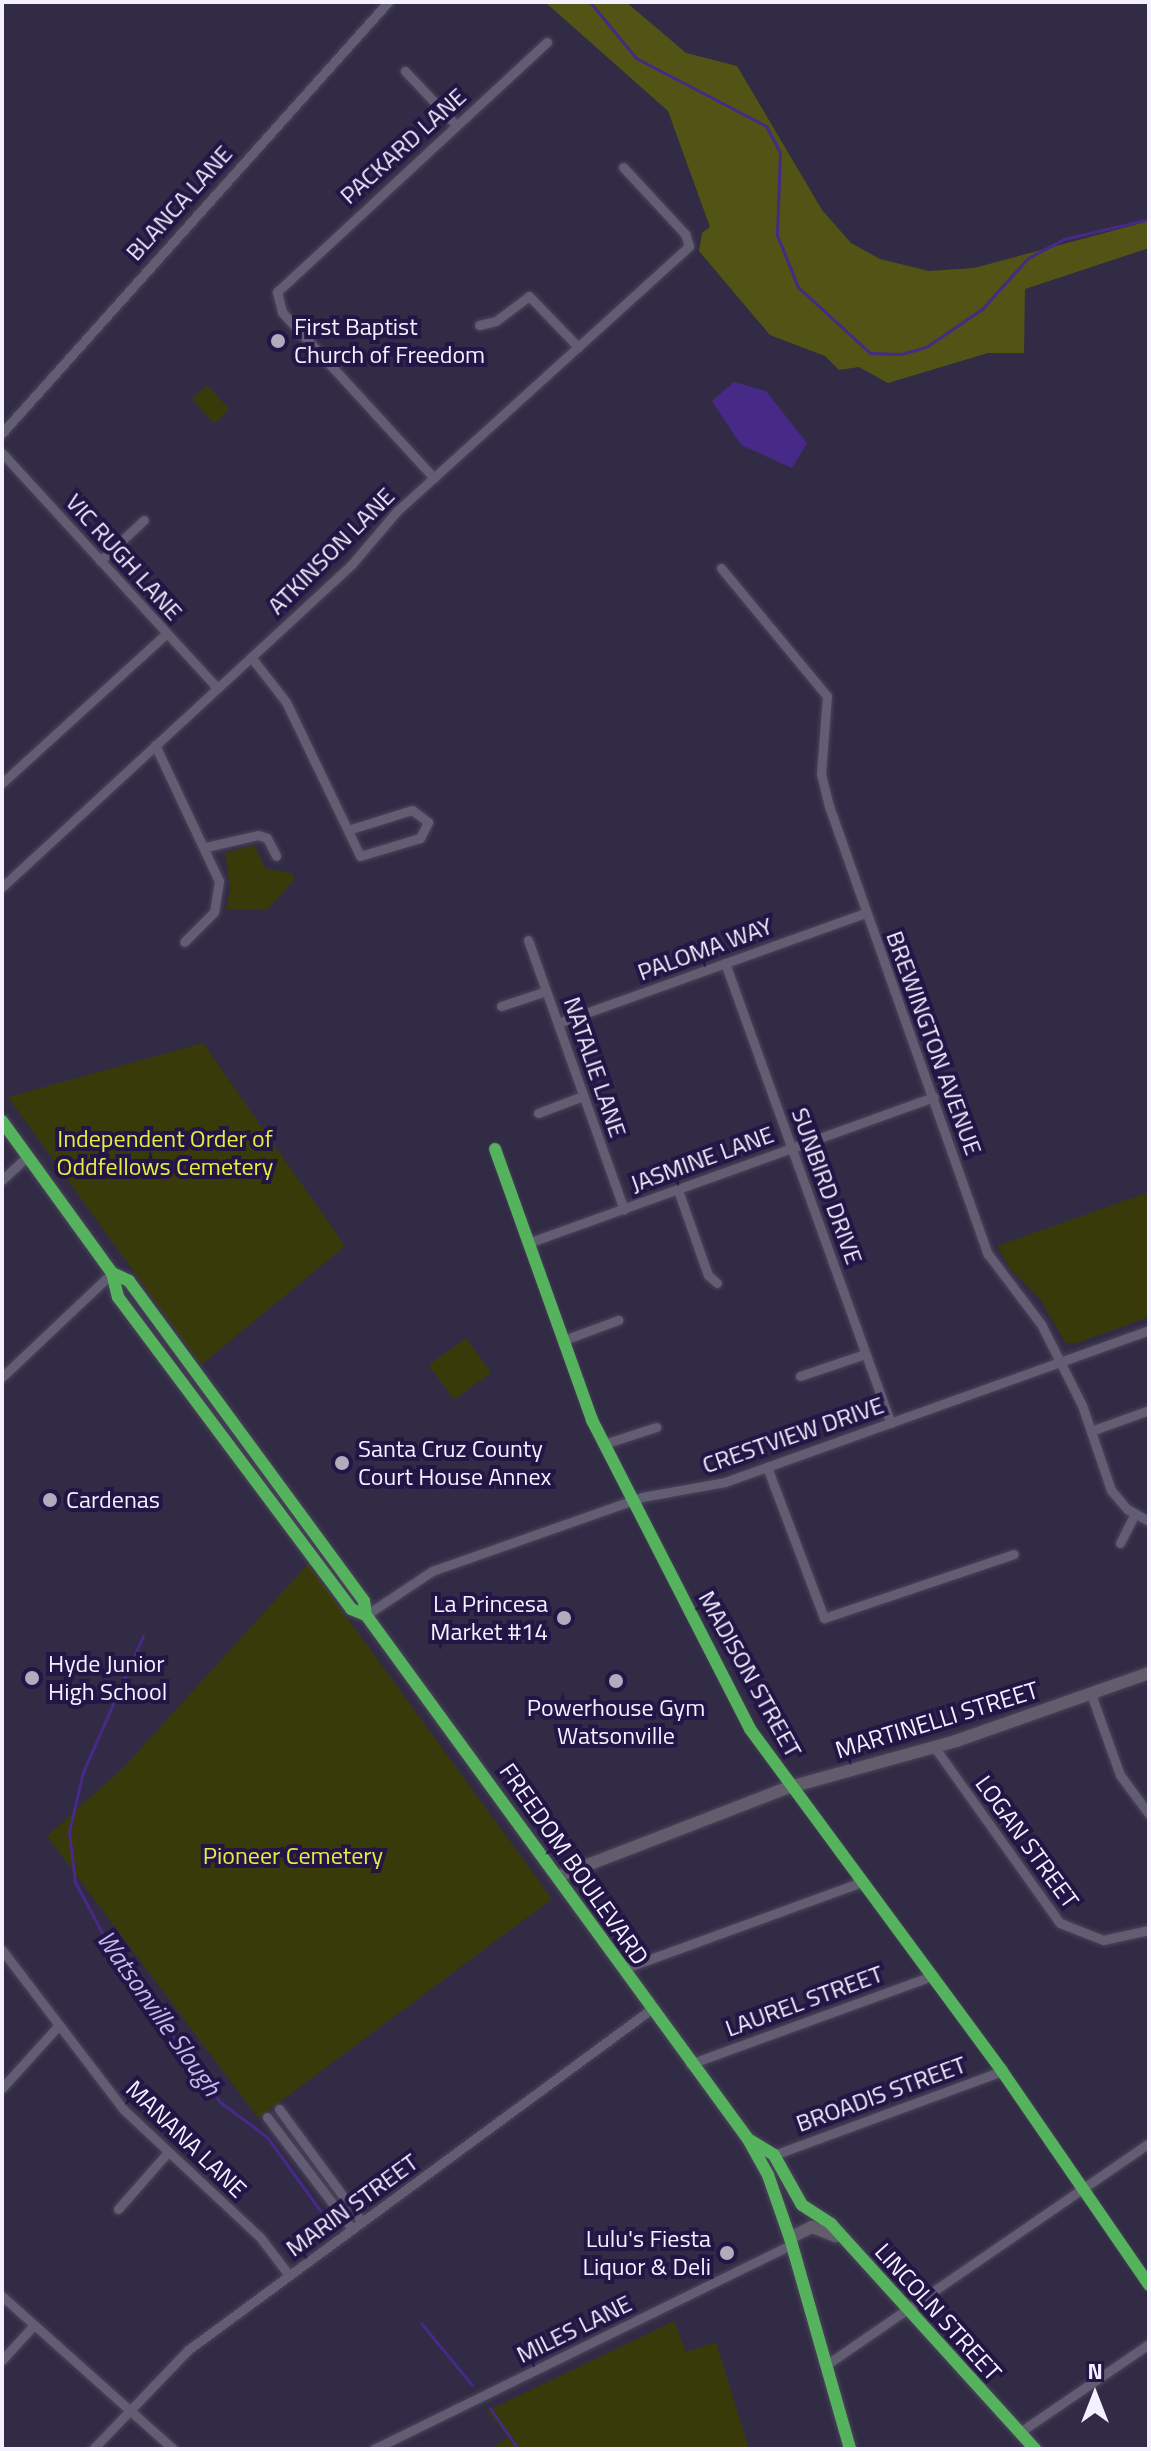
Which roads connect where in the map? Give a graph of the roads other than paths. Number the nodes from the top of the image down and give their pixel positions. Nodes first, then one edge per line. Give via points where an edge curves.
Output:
1 (388, 2) edge
2 (547, 42) dead end
3 (405, 71) dead end
4 (456, 125) junction
5 (623, 167) dead end
6 (479, 325) dead end
7 (578, 347) junction
8 (2, 433) edge
9 (2, 453) edge
10 (434, 478) junction
11 (144, 520) dead end
12 (100, 561) junction
13 (721, 568) dead end
14 (166, 634) junction
15 (251, 657) junction
16 (217, 688) junction
17 (155, 745) junction
18 (2, 783) edge
19 (348, 830) junction
20 (206, 847) junction
21 (276, 856) dead end
22 (2, 887) edge
23 (866, 913) junction
24 (528, 940) dead end
25 (184, 942) dead end
26 (725, 963) junction
27 (546, 991) junction
28 (501, 1006) dead end
29 (558, 1023) junction
30 (583, 1096) junction
31 (934, 1097) junction
32 (538, 1113) dead end
33 (2, 1121) edge
34 (495, 1149) dead end
35 (792, 1149) junction
36 (28, 1156) junction
37 (2, 1180) edge
38 (678, 1190) junction
39 (624, 1209) junction
40 (528, 1243) junction
41 (112, 1273) junction
42 (717, 1283) dead end
43 (618, 1320) dead end
44 (1149, 1330) edge
45 (564, 1340) junction
46 (865, 1354) junction
47 (1060, 1361) junction
48 (800, 1376) dead end
49 (2, 1377) edge
50 (1149, 1410) edge
51 (891, 1423) junction
52 (656, 1427) dead end
53 (1091, 1431) junction
54 (604, 1444) junction
55 (767, 1467) junction
56 (632, 1501) junction
57 (1135, 1514) junction
58 (1149, 1521) edge
59 (1120, 1543) dead end
60 (1014, 1554) dead end
61 (366, 1615) junction
62 (1149, 1673) edge
63 (1091, 1694) junction
64 (935, 1748) junction
65 (790, 1787) junction
66 (1149, 1814) edge
67 (559, 1876) junction
68 (862, 1882) junction
69 (1149, 1930) edge
70 (2, 1950) edge
71 (623, 1969) junction
72 (932, 1976) junction
73 (650, 2010) junction
74 (59, 2025) junction
75 (690, 2064) junction
76 (1002, 2071) junction
77 (2, 2088) edge
78 (279, 2109) dead end
79 (267, 2117) dead end
80 (748, 2139) junction
81 (1149, 2143) edge
82 (168, 2152) junction
83 (774, 2155) junction
84 (1083, 2189) junction
85 (118, 2209) dead end
86 (806, 2209) joint
87 (362, 2222) junction
88 (352, 2229) junction
89 (791, 2241) junction
90 (845, 2242) junction
91 (289, 2275) junction
92 (1149, 2285) edge
93 (2, 2296) edge
94 (907, 2310) junction
95 (34, 2325) junction
96 (1149, 2344) edge
97 (2, 2360) edge
98 (826, 2365) junction
99 (129, 2409) junction
100 (1020, 2432) junction
101 (93, 2449) edge
102 (173, 2449) edge
103 (374, 2449) edge
104 (850, 2449) edge
105 (1035, 2449) edge

1 - 8 street, BLANCA LANE
2 - 4 street, PACKARD LANE
3 - 4 street
4 - 10 street, PACKARD LANE via 286,279 277,296 282,312
5 - 7 street, ATKINSON LANE via 685,234 689,246
6 - 7 street via 496,321 529,296
7 - 10 street, ATKINSON LANE
9 - 12 street, VIC RUGH LANE
10 - 15 street, ATKINSON LANE
11 - 12 street
12 - 14 street, VIC RUGH LANE
13 - 23 street, BREWINGTON AVENUE via 827,696 821,774
14 - 16 street, VIC RUGH LANE
14 - 18 street
15 - 16 street, ATKINSON LANE
15 - 19 street via 286,702
16 - 17 street, ATKINSON LANE
17 - 20 street
17 - 22 street, ATKINSON LANE
19 - 19 street via 360,856 420,838 428,822 412,810
20 - 21 street via 258,835 267,838
20 - 25 street via 218,875 218,900 210,918
23 - 26 street, PALOMA WAY
23 - 31 street, BREWINGTON AVENUE
24 - 27 street, NATALIE LANE
26 - 29 street, PALOMA WAY
26 - 35 street, SUNBIRD DRIVE
27 - 28 street
27 - 29 street, NATALIE LANE
29 - 30 street, NATALIE LANE
30 - 32 street
30 - 39 street, NATALIE LANE
31 - 35 street, JASMINE LANE
31 - 47 street, BREWINGTON AVENUE via 988,1254 1031,1307
33 - 36 main road, FREEDOM BOULEVARD
34 - 40 street, MADISON STREET
35 - 38 street, JASMINE LANE
35 - 46 street, SUNBIRD DRIVE
36 - 37 street
36 - 41 main road, FREEDOM BOULEVARD
38 - 39 street, JASMINE LANE
38 - 42 street via 708,1275
39 - 40 street, JASMINE LANE
40 - 45 street, MADISON STREET
41 - 49 street
41 - 61 main road, FREEDOM BOULEVARD via 127,1309 351,1609
43 - 45 street
44 - 47 street, CRESTVIEW DRIVE
45 - 54 street, MADISON STREET
46 - 48 street
46 - 51 street, SUNBIRD DRIVE
47 - 51 street, CRESTVIEW DRIVE
47 - 53 street, BREWINGTON AVENUE
50 - 53 street
51 - 55 street, CRESTVIEW DRIVE
52 - 54 street
53 - 57 street, BREWINGTON AVENUE via 1111,1490
54 - 56 street, MADISON STREET
55 - 56 street, CRESTVIEW DRIVE via 714,1485
55 - 60 street via 824,1618
56 - 61 street, CRESTVIEW DRIVE via 432,1571
56 - 65 street, MADISON STREET via 750,1729
57 - 58 street, BREWINGTON AVENUE
57 - 59 street
61 - 67 main road, FREEDOM BOULEVARD
62 - 63 main road, MARTINELLI STREET
63 - 64 main road, MARTINELLI STREET
63 - 66 street via 1120,1775
64 - 65 main road, MARTINELLI STREET
64 - 69 street, LOGAN STREET via 1060,1923 1103,1940
65 - 67 main road, MARTINELLI STREET
65 - 68 street, MADISON STREET
67 - 71 main road, FREEDOM BOULEVARD
68 - 71 street
68 - 72 street, MADISON STREET
70 - 74 street, MANANA LANE
71 - 73 main road, FREEDOM BOULEVARD
72 - 75 street, LAUREL STREET
72 - 76 street, MADISON STREET
73 - 75 main road, FREEDOM BOULEVARD
73 - 87 street, MARIN STREET
74 - 77 street
74 - 82 street, MANANA LANE via 123,2109
75 - 80 main road, FREEDOM BOULEVARD
76 - 83 street, BROADIS STREET
76 - 84 street, MADISON STREET
78 - 87 street
79 - 88 street
80 - 83 main road, FREEDOM BOULEVARD
80 - 89 main road, FREEDOM BOULEVARD via 768,2175
81 - 84 street
82 - 85 street
82 - 91 street, MANANA LANE via 267,2244
83 - 86 main road, FREEDOM BOULEVARD
84 - 92 street, MADISON STREET
84 - 94 street
86 - 90 main road, LINCOLN STREET via 828,2221
87 - 88 street, MARIN STREET
88 - 91 street, MARIN STREET
89 - 90 main road, LINCOLN STREET via 815,2227
89 - 98 main road, FREEDOM BOULEVARD
89 - 103 street, MILES LANE
90 - 94 main road, LINCOLN STREET
91 - 99 street, MARIN STREET via 176,2359
93 - 95 street
94 - 98 street
94 - 100 main road, LINCOLN STREET
95 - 97 street
95 - 99 street
96 - 100 street
98 - 104 main road, FREEDOM BOULEVARD
99 - 101 street, MARIN STREET
99 - 102 street
100 - 105 main road, LINCOLN STREET

